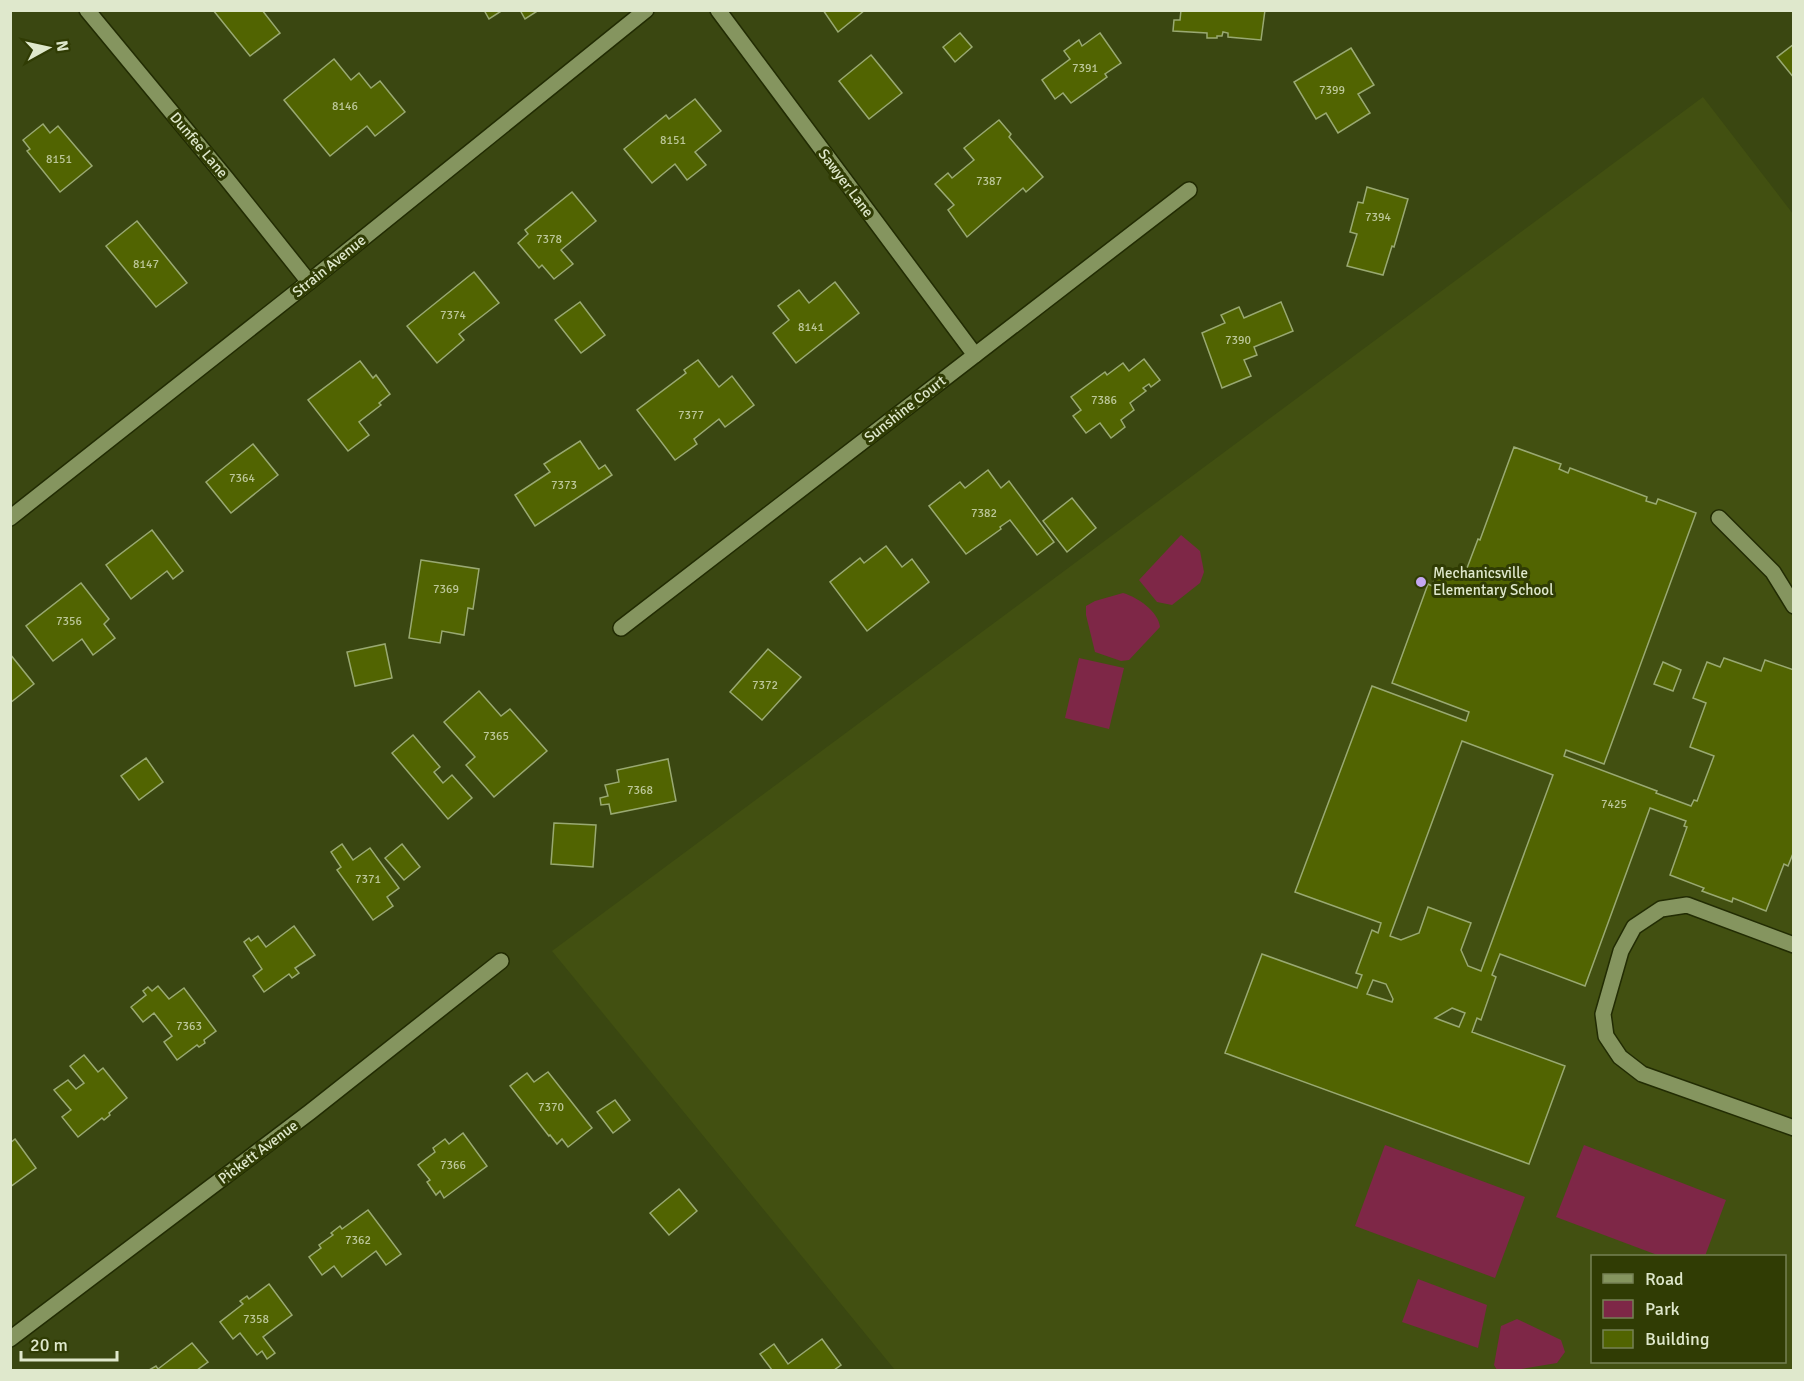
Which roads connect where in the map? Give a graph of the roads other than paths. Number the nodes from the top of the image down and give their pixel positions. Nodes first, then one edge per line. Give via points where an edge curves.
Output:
1 (87, 10) edge
2 (646, 10) edge
3 (718, 10) edge
4 (1189, 190) dead end
5 (309, 282) junction
6 (975, 355) junction
7 (10, 518) edge
8 (1719, 518) dead end
9 (1794, 606) edge
10 (621, 628) dead end
11 (1794, 945) edge
12 (501, 961) dead end
13 (1794, 1128) edge
14 (10, 1339) edge

1 - 5 street, Dunfee Lane
2 - 5 street, Strain Avenue
3 - 6 street, Sawyer Lane
4 - 6 street, Sunshine Court
5 - 7 street, Strain Avenue
6 - 10 street, Sunshine Court
8 - 9 street via 1773,573
11 - 13 street via 1687,905 1661,909 1634,927 1621,951 1603,1014 1606,1036 1620,1057 1642,1074
12 - 14 street, Pickett Avenue via 310,1112

